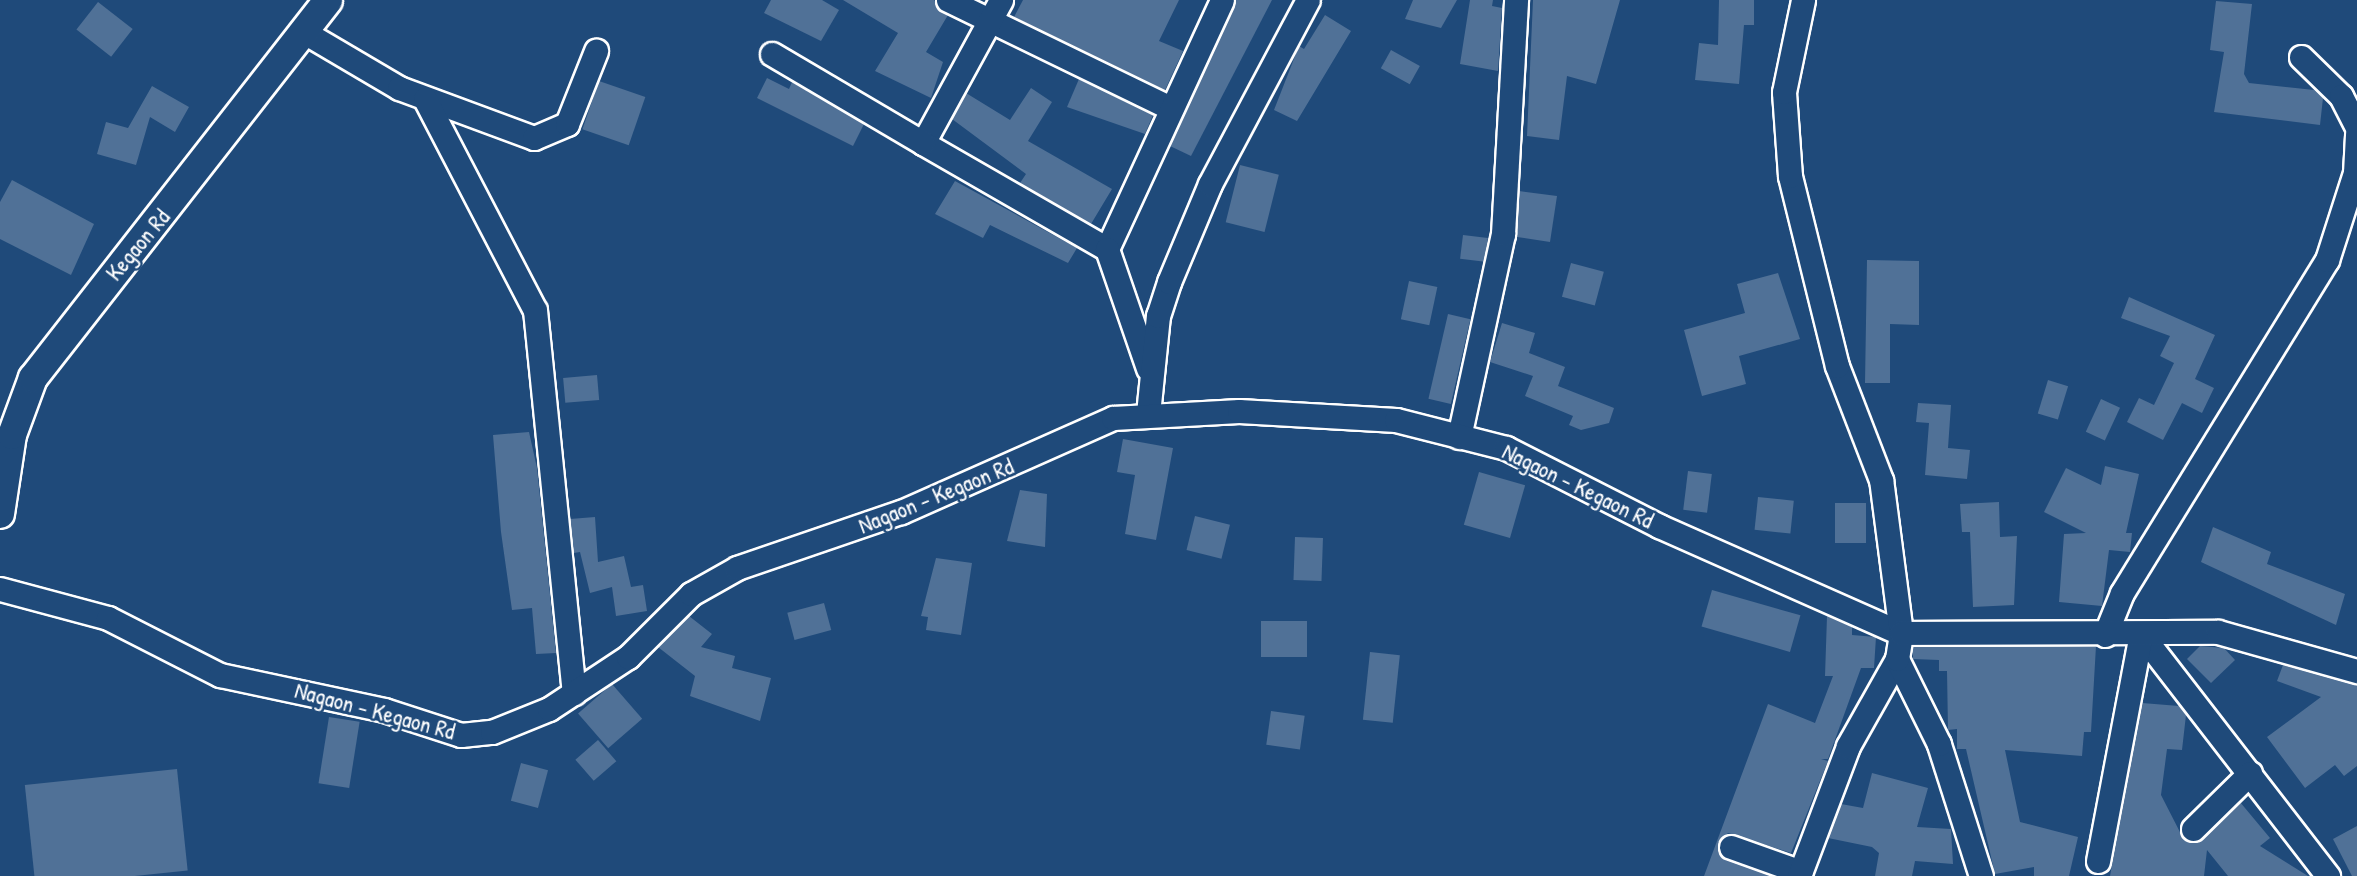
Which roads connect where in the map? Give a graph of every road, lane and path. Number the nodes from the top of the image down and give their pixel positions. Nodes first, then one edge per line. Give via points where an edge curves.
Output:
1 (328, 0) edge
2 (948, 0) edge
3 (1001, 0) edge
4 (1308, 0) edge
5 (1516, 0) edge
6 (1802, 0) edge
7 (1213, 2) edge
8 (990, 20) junction
9 (304, 32) junction
10 (596, 51) dead end
11 (772, 54) dead end
12 (2301, 57) dead end
13 (425, 99) junction
14 (1170, 108) junction
15 (2357, 128) edge
16 (2357, 134) edge
17 (923, 143) junction
18 (1107, 249) junction
19 (1151, 376) junction
20 (1148, 414) junction
21 (1459, 437) junction
22 (0, 514) edge
23 (0, 589) edge
24 (1901, 633) junction
25 (2141, 634) junction
26 (2105, 635) junction
27 (1897, 659) junction
28 (2357, 671) edge
29 (574, 693) junction
30 (2249, 773) junction
31 (2193, 830) dead end
32 (1731, 847) dead end
33 (2098, 861) dead end
34 (1800, 874) edge
35 (1981, 876) edge
36 (2328, 876) edge

1 - 9 street, Kegaon Rd
2 - 8 street
3 - 8 street
4 - 19 street via 1195,221 1158,316
5 - 21 street via 1503,234
6 - 24 street via 1784,92 1790,176 1837,366 1881,480
7 - 14 street
8 - 14 street
8 - 17 street
9 - 13 street
9 - 22 street, Kegaon Rd via 33,378 12,435
10 - 13 street via 567,124 553,133 534,138
11 - 17 street
12 - 15 street via 2341,96
13 - 29 street via 535,310
14 - 18 street
16 - 26 street via 2355,173 2327,260 2122,593
17 - 18 street
18 - 19 street
19 - 20 street
20 - 21 street, Nagaon - Kegaon Rd via 1365,416
20 - 29 street, Nagaon - Kegaon Rd via 1113,418 901,512 737,568 691,594 628,657
21 - 24 street, Nagaon - Kegaon Rd via 1506,449 1659,526
23 - 29 street, Nagaon - Kegaon Rd via 108,618 220,675 384,710 461,735 492,732
24 - 26 street
24 - 27 street
25 - 26 street
25 - 28 street via 2218,632
25 - 30 street
25 - 33 street
27 - 34 street via 1848,746
27 - 35 street via 1939,744
30 - 31 street
30 - 36 street
32 - 34 street

